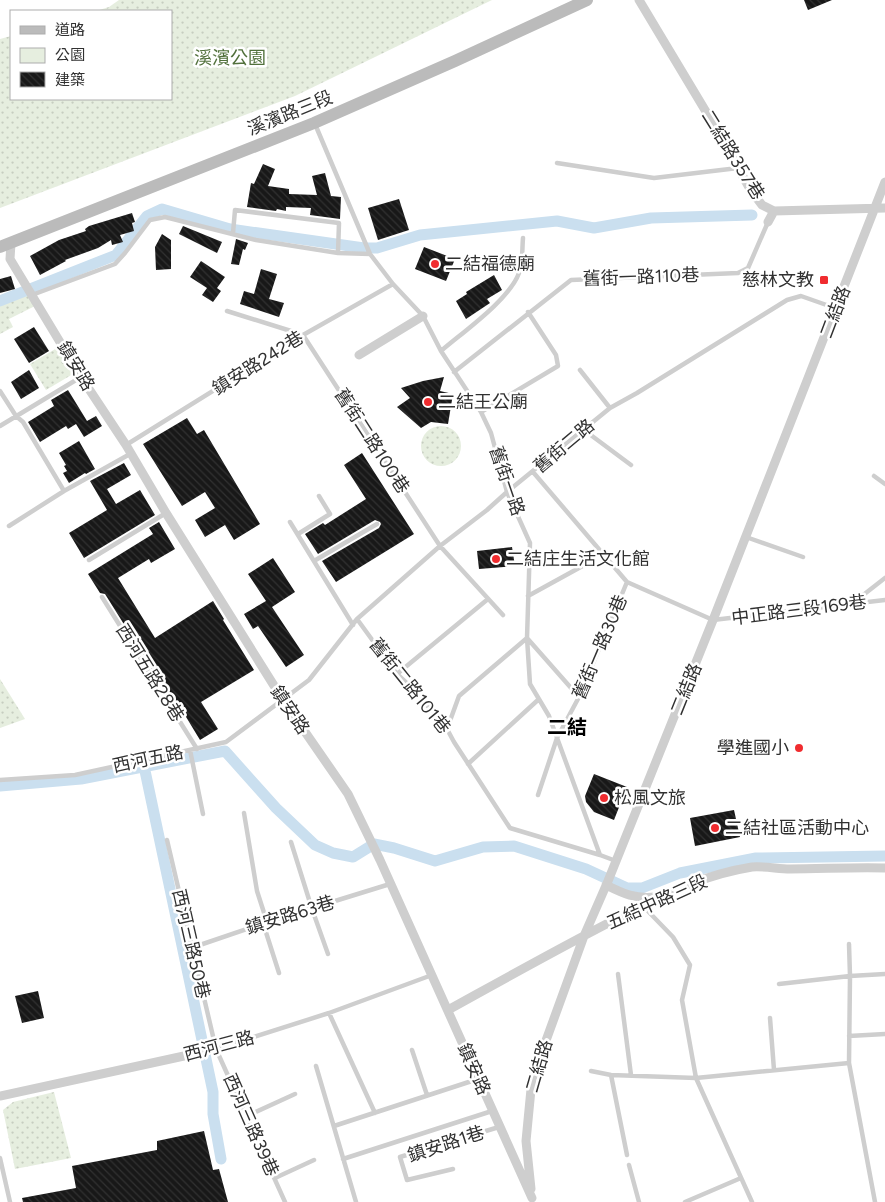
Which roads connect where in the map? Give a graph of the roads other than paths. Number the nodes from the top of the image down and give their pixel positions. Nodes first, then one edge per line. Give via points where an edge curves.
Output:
1 (587, 0) edge
2 (639, 0) edge
3 (314, 123) junction
4 (557, 163) dead end
5 (738, 168) junction
6 (885, 182) edge
7 (880, 208) edge
8 (774, 211) junction
9 (768, 222) joint
10 (233, 233) junction
11 (523, 238) dead end
12 (5, 245) edge
13 (338, 252) junction
14 (370, 254) junction
15 (393, 284) junction
16 (32, 295) junction
17 (836, 309) junction
18 (227, 311) dead end
19 (528, 312) junction
20 (423, 316) junction
21 (303, 335) junction
22 (295, 340) junction
23 (441, 351) junction
24 (359, 355) dead end
25 (580, 370) dead end
26 (454, 372) junction
27 (82, 377) junction
28 (0, 391) edge
29 (610, 408) junction
30 (481, 412) junction
31 (16, 416) junction
32 (0, 426) edge
33 (584, 430) junction
34 (126, 445) junction
35 (130, 454) junction
36 (631, 465) dead end
37 (533, 472) junction
38 (874, 476) dead end
39 (885, 484) edge
40 (64, 491) junction
41 (507, 492) junction
42 (319, 496) dead end
43 (166, 513) junction
44 (290, 522) dead end
45 (376, 524) dead end
46 (9, 526) dead end
47 (298, 534) junction
48 (746, 537) junction
49 (440, 546) junction
50 (803, 557) dead end
51 (90, 560) dead end
52 (314, 561) junction
53 (588, 563) dead end
54 (885, 578) edge
55 (627, 582) junction
56 (528, 596) junction
57 (102, 597) dead end
58 (488, 599) junction
59 (885, 600) edge
60 (852, 604) junction
61 (503, 615) dead end
62 (357, 620) junction
63 (713, 620) junction
64 (353, 625) junction
65 (527, 638) junction
66 (397, 674) junction
67 (579, 697) junction
68 (539, 699) junction
69 (283, 700) junction
70 (447, 729) junction
71 (557, 738) junction
72 (197, 749) junction
73 (190, 750) junction
74 (468, 764) junction
75 (0, 780) edge
76 (538, 796) dead end
77 (244, 812) dead end
78 (203, 814) dead end
79 (167, 840) dead end
80 (291, 842) dead end
81 (600, 855) junction
82 (616, 862) junction
83 (885, 868) edge
84 (607, 883) junction
85 (390, 884) junction
86 (658, 897) junction
87 (643, 906) junction
88 (312, 909) junction
89 (265, 923) junction
90 (584, 936) junction
91 (849, 944) dead end
92 (191, 948) junction
93 (328, 954) dead end
94 (279, 973) dead end
95 (618, 974) dead end
96 (885, 974) edge
97 (432, 976) junction
98 (850, 976) junction
99 (779, 984) dead end
100 (448, 1010) junction
101 (329, 1013) junction
102 (770, 1018) dead end
103 (885, 1034) edge
104 (849, 1036) junction
105 (216, 1049) junction
106 (412, 1050) dead end
107 (849, 1063) junction
108 (316, 1066) dead end
109 (774, 1070) junction
110 (591, 1071) dead end
111 (611, 1075) junction
112 (630, 1075) junction
113 (479, 1078) junction
114 (696, 1078) junction
115 (295, 1094) dead end
116 (427, 1095) junction
117 (0, 1096) edge
118 (493, 1111) junction
119 (375, 1113) junction
120 (247, 1116) junction
121 (334, 1126) junction
122 (499, 1127) junction
123 (627, 1155) dead end
124 (0, 1158) edge
125 (344, 1159) junction
126 (314, 1160) dead end
127 (629, 1165) dead end
128 (453, 1169) dead end
129 (275, 1178) junction
130 (741, 1178) junction
131 (533, 1200) edge
132 (10, 1202) edge
133 (285, 1202) edge
134 (356, 1202) edge
135 (639, 1202) edge
136 (685, 1202) edge
137 (752, 1202) edge
138 (875, 1202) edge

1 - 3 street, 溪濱路三段
2 - 5 street, 二結路357巷
3 - 12 street, 溪濱路三段
3 - 14 lane, 舊街一路
4 - 5 lane via 654,178
5 - 8 street, 二結路357巷 via 762,205
6 - 7 street, 二結路
7 - 8 street, 二結路357巷
7 - 17 street, 二結路
8 - 9 street
9 - 19 lane, 舊街一路110巷 via 748,268 738,273 571,280
10 - 13 lane via 256,240
10 - 13 lane via 235,210 339,223
10 - 16 lane via 165,217 150,220 114,264
11 - 23 lane via 520,272 510,289
12 - 16 street, 鎮安路
13 - 14 lane
14 - 15 lane, 舊街一路
15 - 20 lane, 舊街一路
15 - 21 lane, 鎮安路242巷
16 - 27 street, 鎮安路
17 - 29 lane, 舊街二路 via 801,296 787,300
17 - 48 street, 二結路
18 - 22 lane via 291,331
19 - 26 lane, 舊街一路110巷
19 - 30 lane via 556,355 558,366
20 - 23 lane, 舊街一路
20 - 24 street
21 - 22 lane, 鎮安路242巷
21 - 49 lane, 舊街二路100巷
22 - 34 lane, 鎮安路242巷
23 - 26 lane, 舊街一路
25 - 29 lane
26 - 30 lane, 舊街一路
27 - 31 lane
27 - 34 street, 鎮安路
28 - 31 lane
29 - 33 lane, 舊街二路
30 - 41 lane, 舊街一路 via 491,433
31 - 32 lane
31 - 40 lane via 23,422
33 - 36 lane
33 - 37 lane, 舊街二路
34 - 35 street, 鎮安路
35 - 40 lane
35 - 43 street, 鎮安路
37 - 41 lane, 舊街二路
37 - 55 lane
38 - 39 lane
40 - 46 lane
41 - 49 lane, 舊街二路
41 - 56 lane, 舊街一路 via 530,543
42 - 47 lane via 330,514
43 - 51 lane
43 - 69 street, 鎮安路
44 - 47 lane
45 - 52 lane
47 - 52 lane
48 - 50 lane
48 - 63 street, 二結路
49 - 58 lane, 舊街二路100巷
49 - 62 lane, 舊街二路
52 - 64 lane
53 - 56 lane
54 - 60 lane
55 - 63 lane
55 - 67 lane, 舊街一路30巷
56 - 65 lane, 舊街一路
57 - 72 lane, 西河五路28巷
58 - 61 lane, 舊街二路100巷
58 - 66 lane
59 - 60 lane, 中正路三段169巷
60 - 63 lane, 中正路三段169巷
62 - 64 lane, 舊街二路
62 - 66 lane, 舊街二路101巷
63 - 82 street, 二結路
64 - 69 lane, 舊街二路 via 308,680
65 - 67 lane
65 - 68 lane, 舊街一路 via 530,684
65 - 70 lane via 460,696
66 - 70 lane, 舊街二路101巷
67 - 71 lane, 舊街一路30巷
68 - 71 lane, 舊街一路 via 550,716
68 - 74 lane
69 - 72 lane, 西河五路 via 226,742
69 - 85 street, 鎮安路 via 348,794
70 - 74 lane, 舊街二路101巷
71 - 76 lane, 舊街一路30巷
71 - 81 lane, 舊街一路
72 - 73 lane, 西河五路
73 - 75 lane, 西河五路 via 75,775
73 - 78 lane
74 - 81 lane, 舊街二路101巷 via 510,828
77 - 89 lane
79 - 92 lane, 西河三路50巷
80 - 88 lane
81 - 82 lane
82 - 84 street, 二結路
83 - 86 street, 五結中路三段 via 754,867 689,883
84 - 86 street via 624,894 641,899
84 - 90 street, 二結路
85 - 88 lane, 鎮安路63巷
85 - 97 street, 鎮安路
86 - 87 street, 五結中路三段
87 - 90 street, 五結中路三段
87 - 114 lane via 673,937 690,965 682,1000
88 - 89 lane, 鎮安路63巷
88 - 93 lane
89 - 92 lane, 鎮安路63巷
89 - 94 lane
90 - 100 street, 五結中路三段
90 - 131 street, 二結路 via 532,1079 526,1141
91 - 98 lane
92 - 105 lane, 西河三路50巷
95 - 112 lane
96 - 98 lane
97 - 100 street, 鎮安路
97 - 101 lane, 西河三路
98 - 99 lane
98 - 104 lane
100 - 113 street, 鎮安路
101 - 105 lane, 西河三路
101 - 119 lane
102 - 109 lane
103 - 104 lane
104 - 107 lane
105 - 117 street, 西河三路
105 - 120 lane, 西河三路39巷
106 - 116 lane
107 - 109 lane
107 - 138 lane
108 - 121 lane
109 - 114 lane
110 - 111 lane
111 - 112 lane
111 - 123 lane
112 - 114 lane
113 - 116 lane
113 - 118 street, 鎮安路
114 - 130 lane
115 - 120 lane
116 - 119 lane
118 - 122 street, 鎮安路
118 - 125 lane
119 - 121 lane
120 - 129 lane, 西河三路39巷
121 - 125 lane
122 - 128 lane, 鎮安路1巷 via 400,1157 407,1180
122 - 131 street, 鎮安路
124 - 132 lane
125 - 134 lane
126 - 129 lane
127 - 135 lane
129 - 133 lane, 西河三路39巷
130 - 136 lane
130 - 137 lane

